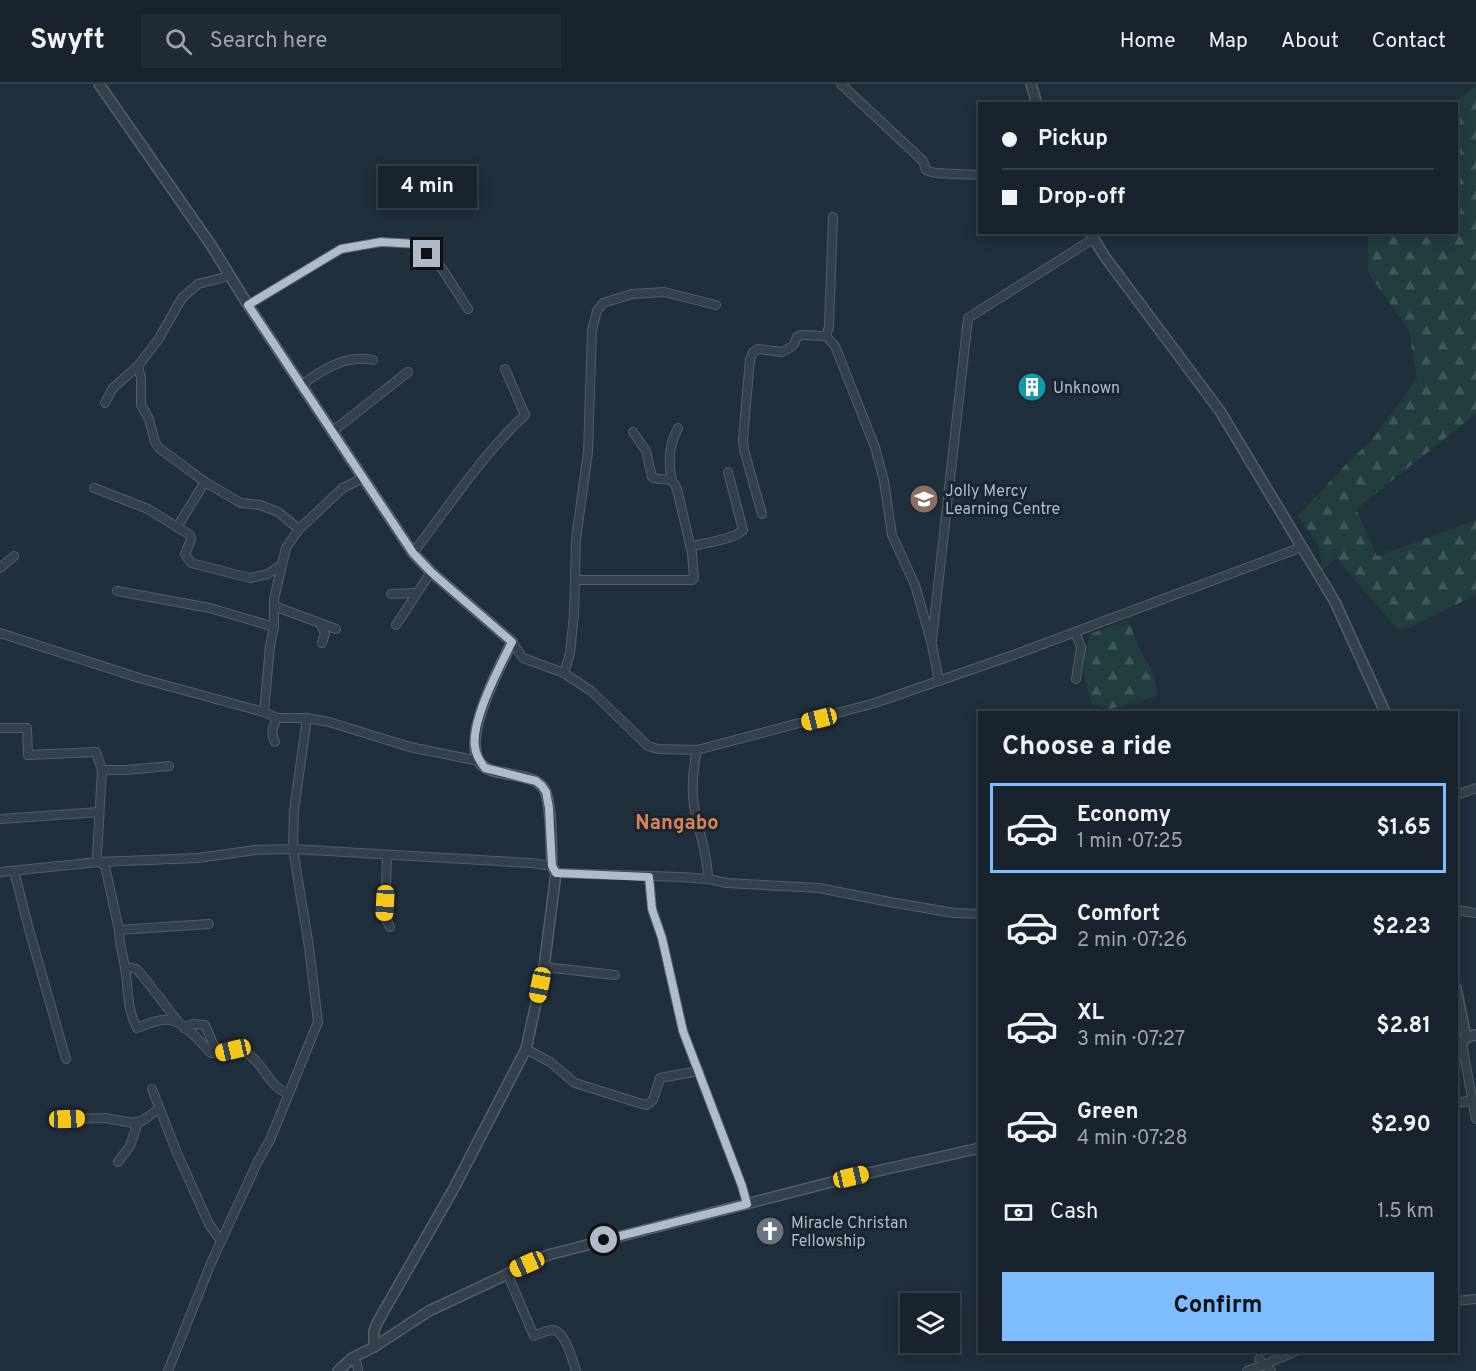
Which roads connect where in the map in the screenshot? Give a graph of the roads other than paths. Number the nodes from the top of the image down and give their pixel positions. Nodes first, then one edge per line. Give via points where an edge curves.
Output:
1 (99, 84) edge
2 (841, 84) edge
3 (1030, 84) edge
4 (1036, 102) edge
5 (978, 176) edge
6 (833, 217) dead end
7 (1092, 236) edge
8 (229, 276) junction
9 (248, 305) junction
10 (716, 305) dead end
11 (468, 309) dead end
12 (826, 336) junction
13 (373, 360) dead end
14 (138, 366) junction
15 (505, 369) dead end
16 (408, 372) dead end
17 (302, 385) junction
18 (105, 403) dead end
19 (678, 428) dead end
20 (333, 431) junction
21 (633, 432) dead end
22 (728, 472) dead end
23 (363, 478) junction
24 (672, 481) junction
25 (205, 482) junction
26 (94, 488) dead end
27 (762, 514) dead end
28 (177, 527) junction
29 (299, 528) junction
30 (690, 548) junction
31 (1302, 548) junction
32 (413, 553) junction
33 (14, 556) dead end
34 (281, 566) junction
35 (0, 568) edge
36 (431, 572) junction
37 (576, 580) junction
38 (117, 591) dead end
39 (416, 592) junction
40 (391, 594) dead end
41 (273, 606) junction
42 (321, 624) junction
43 (396, 625) dead end
44 (274, 627) junction
45 (336, 629) dead end
46 (1075, 632) junction
47 (0, 633) edge
48 (512, 642) junction
49 (322, 643) dead end
50 (932, 645) junction
51 (564, 674) junction
52 (1076, 679) dead end
53 (939, 681) junction
54 (1386, 711) edge
55 (264, 712) junction
56 (277, 718) junction
57 (307, 718) junction
58 (0, 728) edge
59 (275, 742) dead end
60 (697, 750) junction
61 (479, 761) junction
62 (169, 766) dead end
63 (102, 770) junction
64 (1476, 788) edge
65 (1458, 794) edge
66 (99, 812) junction
67 (0, 819) edge
68 (293, 849) junction
69 (387, 855) junction
70 (99, 862) junction
71 (554, 870) junction
72 (14, 871) junction
73 (0, 872) edge
74 (649, 877) junction
75 (708, 879) junction
76 (1458, 910) edge
77 (1476, 913) edge
78 (978, 914) edge
79 (209, 924) dead end
80 (390, 927) dead end
81 (119, 930) junction
82 (125, 967) junction
83 (544, 967) junction
84 (615, 975) dead end
85 (1458, 1000) edge
86 (183, 1027) junction
87 (1465, 1040) edge
88 (526, 1049) junction
89 (217, 1053) junction
90 (66, 1059) dead end
91 (699, 1071) junction
92 (152, 1089) dead end
93 (287, 1093) junction
94 (1473, 1100) junction
95 (1458, 1103) edge
96 (159, 1109) junction
97 (67, 1119) dead end
98 (1476, 1119) edge
99 (138, 1122) junction
100 (978, 1148) edge
101 (118, 1162) dead end
102 (747, 1204) junction
103 (220, 1241) junction
104 (507, 1273) junction
105 (1476, 1299) edge
106 (1458, 1301) edge
107 (374, 1347) junction
108 (1291, 1353) edge
109 (352, 1358) junction
110 (1261, 1362) junction
111 (168, 1371) edge
112 (338, 1371) edge
113 (358, 1371) edge
114 (576, 1371) edge
115 (1247, 1371) edge
116 (1271, 1371) edge

1 - 8 street via 211,244
2 - 5 street via 923,162 926,170
3 - 4 street
6 - 12 street
7 - 31 street via 1220,411
7 - 50 street via 968,318
8 - 9 street
8 - 14 street via 198,284 182,298
9 - 11 street via 341,249 381,242 419,244 443,270
9 - 17 street
10 - 37 street via 664,292 647,292 613,299 597,310 592,330 588,452 576,539
12 - 27 street via 801,335 782,352 758,349 750,359 743,439
12 - 50 street via 835,346 875,447 892,535 915,585
13 - 17 street via 361,357 337,363
14 - 18 street via 113,388
14 - 25 street via 141,405 155,442
15 - 32 street via 525,415 486,457
16 - 20 street
17 - 20 street
19 - 24 street via 670,454
20 - 23 street
21 - 24 street via 646,451 652,477
22 - 30 street via 742,530 738,536
23 - 29 street via 343,488
23 - 32 street
24 - 30 street
25 - 28 street
25 - 29 street via 241,503 278,512
26 - 28 street via 148,509
28 - 34 street via 191,537 185,555 191,563 250,578
29 - 34 street
30 - 37 street via 692,580
31 - 46 street
31 - 54 street via 1335,602
32 - 36 street
33 - 35 street
34 - 41 street
36 - 39 street
36 - 48 street
37 - 51 street via 570,653
38 - 44 street via 210,608
39 - 40 street
39 - 43 street
41 - 42 street
41 - 44 street
42 - 45 street
42 - 49 street via 325,634
44 - 55 street
46 - 52 street via 1081,647
46 - 53 street
47 - 55 street
48 - 51 street via 523,658
48 - 61 street via 493,679 477,726 474,746
50 - 53 street
51 - 60 street via 591,691 648,746
53 - 60 street via 875,703
55 - 56 street
56 - 57 street
56 - 59 street via 272,728
57 - 61 street via 410,747
57 - 68 street via 294,810
58 - 63 street via 27,728 28,755 96,752
60 - 75 street via 692,789
61 - 71 street via 485,768 542,786 549,808
62 - 63 street
63 - 66 street
64 - 65 street
66 - 67 street
66 - 70 street
68 - 69 street
68 - 70 street
68 - 93 street via 318,1022
69 - 71 street via 531,862
69 - 80 street via 385,917
70 - 72 street
70 - 81 street via 105,866
71 - 74 street
71 - 83 street
72 - 73 street
72 - 90 street
74 - 75 street
74 - 91 street via 652,909 683,1031
75 - 78 street via 819,888 890,903
76 - 77 street
79 - 81 street
81 - 82 street
82 - 86 street via 142,975
82 - 86 street via 129,1014 137,1028 170,1020
83 - 84 street
83 - 88 street
85 - 87 street
86 - 89 street via 212,1053
86 - 89 street via 205,1025
87 - 94 street
88 - 91 street via 550,1062 575,1083 647,1105 653,1100 660,1078
88 - 107 street via 453,1190 377,1323
89 - 93 street via 243,1051
91 - 102 street
92 - 96 street
93 - 103 street via 270,1140
94 - 95 street
94 - 98 street
96 - 99 street
96 - 103 street
97 - 99 street
99 - 101 street via 130,1146
100 - 102 street
102 - 104 street via 548,1255
103 - 111 street
104 - 107 street via 429,1311
104 - 114 street via 534,1336 552,1330 564,1337
105 - 106 street
107 - 109 street
108 - 110 street
109 - 112 street
109 - 113 street
110 - 115 street
110 - 116 street

